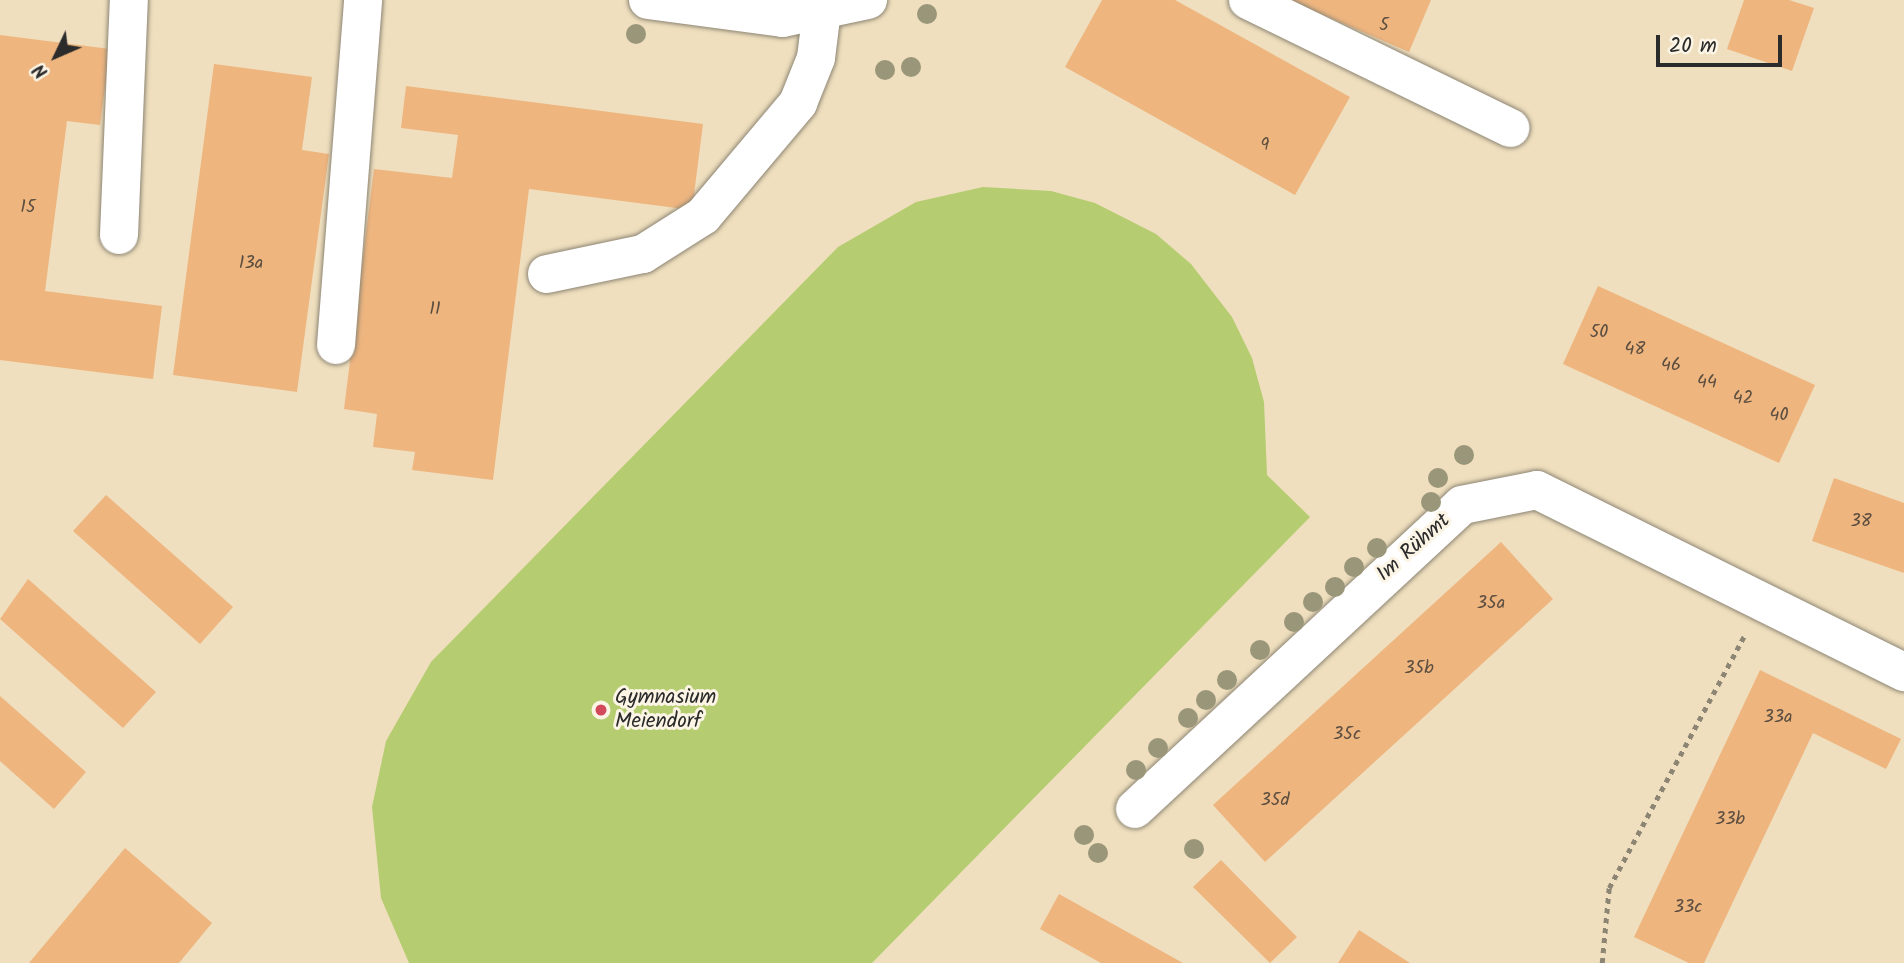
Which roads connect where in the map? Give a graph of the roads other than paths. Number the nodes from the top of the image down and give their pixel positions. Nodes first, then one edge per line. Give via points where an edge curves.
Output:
1 (129, 0) edge
2 (363, 0) edge
3 (648, 0) edge
4 (867, 0) edge
5 (1248, 0) edge
6 (822, 10) junction
7 (1510, 128) dead end
8 (119, 235) dead end
9 (547, 274) dead end
10 (336, 345) dead end
11 (1904, 672) edge
12 (1135, 809) dead end

1 - 8 street
2 - 10 street
3 - 6 street via 783,18
4 - 6 street
5 - 7 street
6 - 9 street via 816,58 798,103 704,216 643,254
11 - 12 street, Im Rühmt via 1536,489 1462,505

